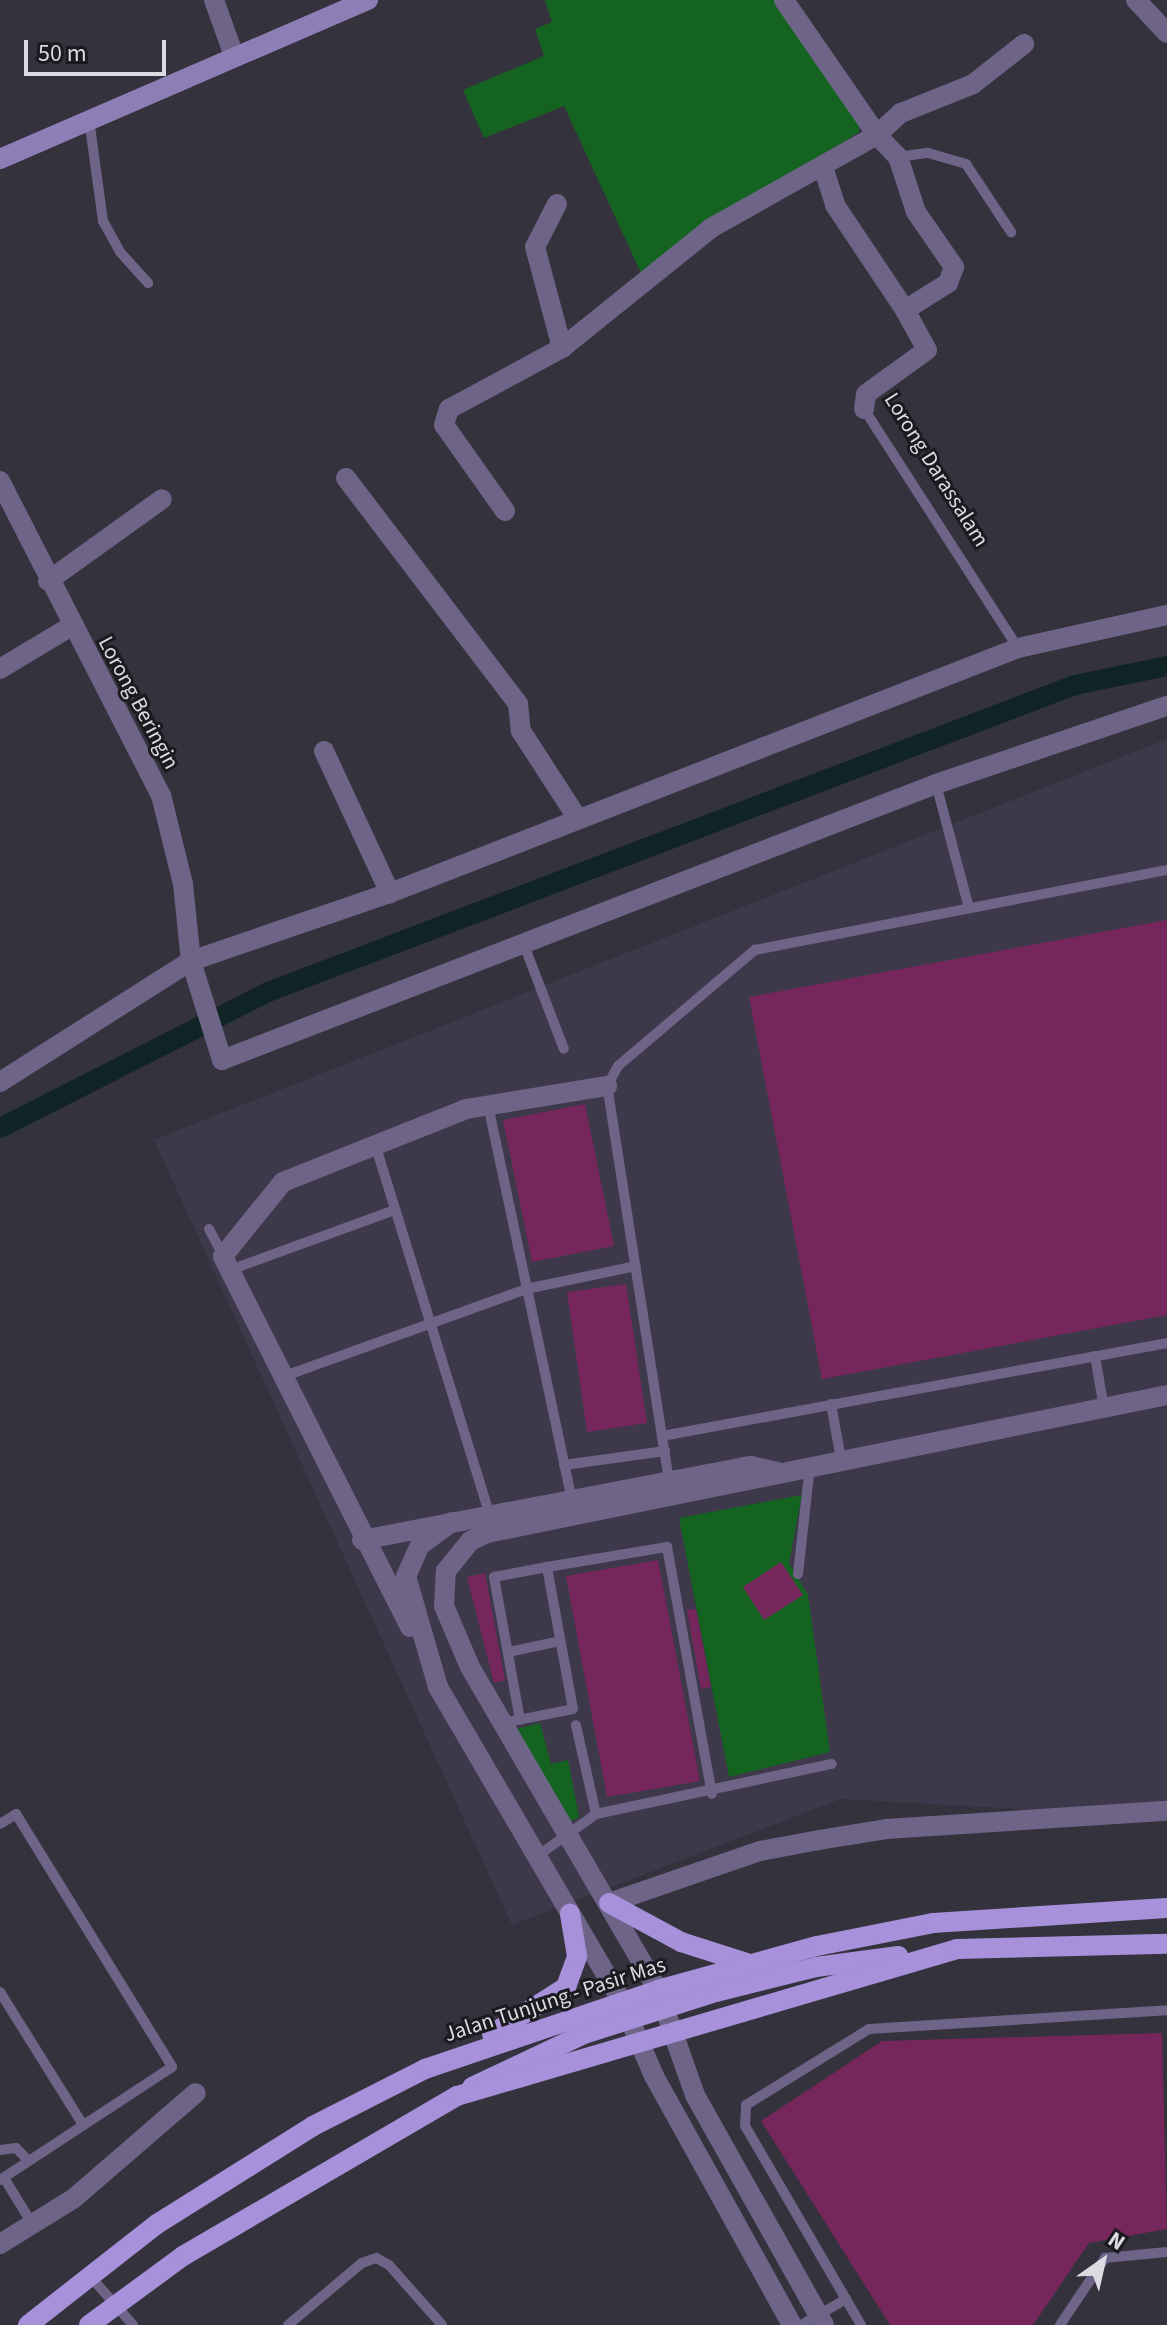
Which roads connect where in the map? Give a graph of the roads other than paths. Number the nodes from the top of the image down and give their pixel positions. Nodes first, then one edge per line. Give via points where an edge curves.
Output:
1 (214, 0) edge
2 (368, 0) edge
3 (784, 0) edge
4 (1136, 0) edge
5 (1167, 33) edge
6 (1024, 44) dead end
7 (234, 56) junction
8 (89, 117) junction
9 (877, 135) junction
10 (898, 157) junction
11 (0, 159) edge
12 (823, 167) junction
13 (557, 204) dead end
14 (1011, 232) dead end
15 (148, 283) dead end
16 (905, 310) junction
17 (562, 348) junction
18 (864, 409) joint
19 (346, 478) dead end
20 (0, 481) edge
21 (162, 499) dead end
22 (505, 511) dead end
23 (48, 581) junction
24 (1167, 615) edge
25 (70, 627) junction
26 (1018, 648) junction
27 (0, 669) edge
28 (1167, 706) edge
29 (324, 751) dead end
30 (936, 784) junction
31 (578, 819) junction
32 (1167, 870) edge
33 (390, 893) junction
34 (969, 908) junction
35 (524, 945) junction
36 (191, 961) junction
37 (564, 1049) dead end
38 (0, 1082) edge
39 (607, 1086) junction
40 (488, 1105) junction
41 (375, 1142) junction
42 (395, 1210) junction
43 (209, 1229) dead end
44 (226, 1263) junction
45 (636, 1266) junction
46 (526, 1289) junction
47 (428, 1323) junction
48 (1167, 1343) edge
49 (1095, 1356) junction
50 (282, 1377) junction
51 (1167, 1395) edge
52 (831, 1404) junction
53 (1104, 1408) junction
54 (662, 1436) junction
55 (665, 1451) junction
56 (841, 1459) junction
57 (564, 1465) junction
58 (810, 1465) junction
59 (778, 1472) junction
60 (669, 1481) junction
61 (572, 1499) junction
62 (490, 1515) junction
63 (452, 1522) junction
64 (362, 1540) junction
65 (547, 1567) junction
66 (798, 1574) dead end
67 (421, 1640) junction
68 (560, 1641) junction
69 (508, 1652) junction
70 (512, 1721) junction
71 (576, 1725) dead end
72 (832, 1764) dead end
73 (712, 1794) junction
74 (1167, 1811) edge
75 (596, 1814) junction
76 (0, 1824) edge
77 (568, 1832) junction
78 (536, 1857) junction
79 (609, 1903) junction
80 (1167, 1908) edge
81 (570, 1914) junction
82 (1167, 1944) edge
83 (957, 1949) junction
84 (747, 1963) junction
85 (658, 1990) junction
86 (0, 1992) edge
87 (666, 2010) junction
88 (1167, 2010) edge
89 (626, 2012) junction
90 (673, 2031) junction
91 (640, 2043) junction
92 (425, 2069) junction
93 (196, 2093) dead end
94 (457, 2096) junction
95 (83, 2125) junction
96 (0, 2150) edge
97 (29, 2161) junction
98 (2, 2179) edge
99 (33, 2225) junction
100 (0, 2243) edge
101 (1167, 2252) edge
102 (89, 2274) junction
103 (846, 2299) junction
104 (115, 2304) junction
105 (814, 2322) edge
106 (28, 2325) edge
107 (89, 2325) edge
108 (133, 2325) edge
109 (288, 2325) edge
110 (442, 2325) edge
111 (792, 2325) edge
112 (861, 2325) edge
113 (1060, 2325) edge

1 - 7 street
2 - 7 main road
3 - 9 street
4 - 5 street
6 - 9 street via 973,84 901,113
7 - 8 main road
8 - 11 main road
8 - 15 lane via 103,221 120,252
9 - 10 street
9 - 12 street
10 - 14 lane via 928,153 966,164
10 - 16 street via 916,212 954,267 948,283
12 - 16 street via 835,205
12 - 17 street via 711,228
13 - 17 street via 535,247
16 - 18 street, Lorong Darassalam via 927,350 866,394
17 - 22 street via 461,398 445,416 459,451
18 - 26 lane, Lorong Darassalam
19 - 31 street via 518,704 521,731
20 - 23 street, Lorong Beringin
21 - 23 street
23 - 25 street, Lorong Beringin
24 - 26 street
25 - 27 street
25 - 36 street, Lorong Beringin via 164,805 183,884
26 - 31 street
28 - 30 street
29 - 33 street
30 - 34 lane
30 - 35 street
31 - 33 street
32 - 34 lane
33 - 36 street
34 - 39 lane via 746,955 638,1044
35 - 36 street, Lorong Beringin via 222,1060
35 - 37 lane
36 - 38 street
39 - 40 street
39 - 45 lane
40 - 41 street
40 - 46 lane
41 - 42 lane
41 - 44 street via 283,1182
42 - 44 lane
42 - 47 lane
43 - 44 lane
44 - 50 street
45 - 46 lane
45 - 54 lane
46 - 47 lane
46 - 57 lane
47 - 50 lane
47 - 62 lane
48 - 49 lane
49 - 52 lane
49 - 53 lane
50 - 64 street
51 - 53 street
52 - 54 lane
52 - 56 lane
53 - 56 street
54 - 55 lane
55 - 57 lane
55 - 60 lane
56 - 58 street
57 - 61 lane
58 - 59 street
58 - 66 lane
59 - 60 street via 751,1466
59 - 70 street via 760,1482 470,1541 446,1571 444,1606 470,1667
60 - 61 street
61 - 62 street
62 - 63 street
63 - 64 street
63 - 67 street via 420,1545 406,1576
64 - 67 street via 400,1614
65 - 68 lane
65 - 69 lane via 494,1577
65 - 73 lane via 667,1547
67 - 78 street via 459,1730
68 - 69 lane
68 - 70 lane via 573,1709
69 - 70 lane
70 - 77 street
71 - 75 lane
72 - 73 lane
73 - 75 lane
74 - 79 street via 886,1829 819,1840 760,1851
75 - 77 lane
76 - 95 lane via 16,1814 172,2067
77 - 78 lane
77 - 79 street
78 - 81 street
79 - 84 main road via 681,1942
79 - 85 street
80 - 84 main road, Jalan Tunjung - Pasir Mas via 933,1923
81 - 89 street
81 - 92 main road via 577,1956 566,1987 533,2013
82 - 83 main road
83 - 87 main road via 816,1967
83 - 90 main road
84 - 85 main road, Jalan Tunjung - Pasir Mas
85 - 87 street
85 - 89 main road, Jalan Tunjung - Pasir Mas
86 - 95 lane
87 - 89 main road
87 - 90 street
88 - 103 lane via 869,2029 746,2105 745,2126
89 - 91 street
89 - 92 main road, Jalan Tunjung - Pasir Mas
89 - 94 main road via 506,2067
90 - 91 main road
90 - 105 street via 701,2106
91 - 94 main road
91 - 111 street
92 - 102 main road, Jalan Tunjung - Pasir Mas via 313,2126
93 - 99 street
94 - 104 main road via 183,2256
95 - 97 lane
96 - 97 lane via 16,2148
97 - 98 lane
98 - 99 lane
99 - 100 street
101 - 113 lane via 1105,2258
102 - 104 lane
102 - 106 main road, Jalan Tunjung - Pasir Mas
103 - 105 lane
103 - 112 lane
104 - 107 main road
104 - 108 lane
109 - 110 lane via 362,2263 376,2258

